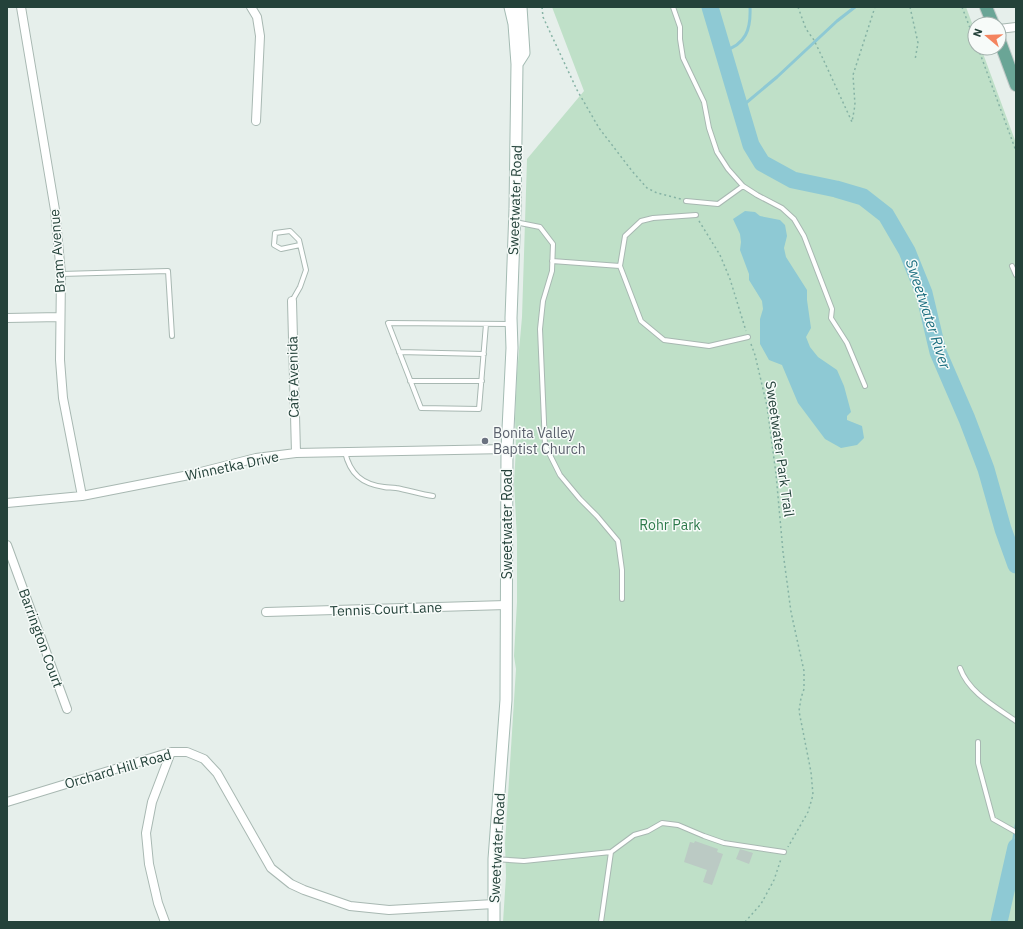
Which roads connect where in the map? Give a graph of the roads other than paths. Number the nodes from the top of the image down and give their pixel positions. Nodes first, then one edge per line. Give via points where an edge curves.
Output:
1 (21, 7) edge
2 (251, 7) edge
3 (510, 7) edge
4 (521, 7) edge
5 (673, 7) edge
6 (1005, 56) edge
7 (517, 64) junction
8 (1016, 85) edge
9 (256, 121) dead end
10 (743, 186) junction
11 (686, 201) road end
12 (696, 215) road end
13 (514, 222) junction
14 (300, 245) junction
15 (552, 261) junction
16 (620, 266) junction
17 (1012, 266) dead end
18 (61, 274) junction
19 (1016, 275) edge
20 (292, 301) joint
21 (60, 317) junction
22 (7, 318) edge
23 (486, 324) junction
24 (511, 324) junction
25 (172, 336) dead end
26 (748, 337) road end
27 (399, 352) junction
28 (484, 354) junction
29 (410, 381) junction
30 (482, 381) junction
31 (865, 386) dead end
32 (507, 449) junction
33 (345, 452) junction
34 (296, 453) junction
35 (82, 496) junction
36 (433, 496) dead end
37 (7, 503) edge
38 (7, 545) edge
39 (622, 599) dead end
40 (506, 605) junction
41 (266, 612) dead end
42 (960, 668) dead end
43 (67, 709) dead end
44 (1016, 721) edge
45 (978, 742) dead end
46 (171, 752) junction
47 (7, 802) edge
48 (1016, 832) edge
49 (610, 852) junction
50 (784, 852) road end
51 (494, 859) junction
52 (494, 904) junction
53 (165, 922) edge
54 (494, 922) edge
55 (601, 922) edge

1 - 18 street, Bram Avenue via 55,210
2 - 9 street via 257,17 260,36
3 - 7 main road, Sweetwater Road
4 - 7 main road via 524,53
5 - 10 lane via 680,26 683,58 704,102 717,152
6 - 8 main road
7 - 13 main road, Sweetwater Road
10 - 11 lane via 718,204
10 - 31 lane via 782,208 798,225 832,309 831,318 847,343
12 - 16 lane via 641,221 625,236
13 - 15 lane via 540,227 553,244
13 - 24 main road, Sweetwater Road
14 - 14 lane via 290,230 275,233 274,245 281,249
14 - 20 lane via 306,270
15 - 16 lane
15 - 39 lane via 540,329 545,445 560,475 618,540
16 - 26 lane via 641,321 664,340 709,346
17 - 19 lane
18 - 21 street, Bram Avenue
18 - 25 lane via 168,272
20 - 34 street, Cafe Avenida
21 - 22 street
21 - 35 street, Bram Avenue via 63,398
23 - 24 lane
23 - 27 lane via 388,324
23 - 28 lane
24 - 32 main road, Sweetwater Road
27 - 28 lane
27 - 29 lane
28 - 30 lane
29 - 30 lane
29 - 30 lane via 421,408 479,409
32 - 33 street, Winnetka Drive
32 - 40 main road, Sweetwater Road
33 - 34 street, Winnetka Drive
33 - 36 lane via 348,464 361,480 383,487
34 - 35 street, Winnetka Drive via 256,458 189,475
35 - 37 street, Winnetka Drive
38 - 43 street, Barrington Court
40 - 41 street, Tennis Court Lane
40 - 51 main road, Sweetwater Road via 506,700
42 - 44 lane via 973,690
45 - 48 lane via 978,762 993,819
46 - 47 street, Orchard Hill Road
46 - 52 street, Orchard Hill Road via 187,752 204,759 217,773 272,868 291,884 350,906 389,910
46 - 53 street via 152,802 146,833 149,864
49 - 50 lane via 634,835 662,823 678,824 724,843
49 - 51 lane via 524,861
49 - 55 lane
51 - 52 main road, Sweetwater Road
52 - 54 main road, Sweetwater Road

